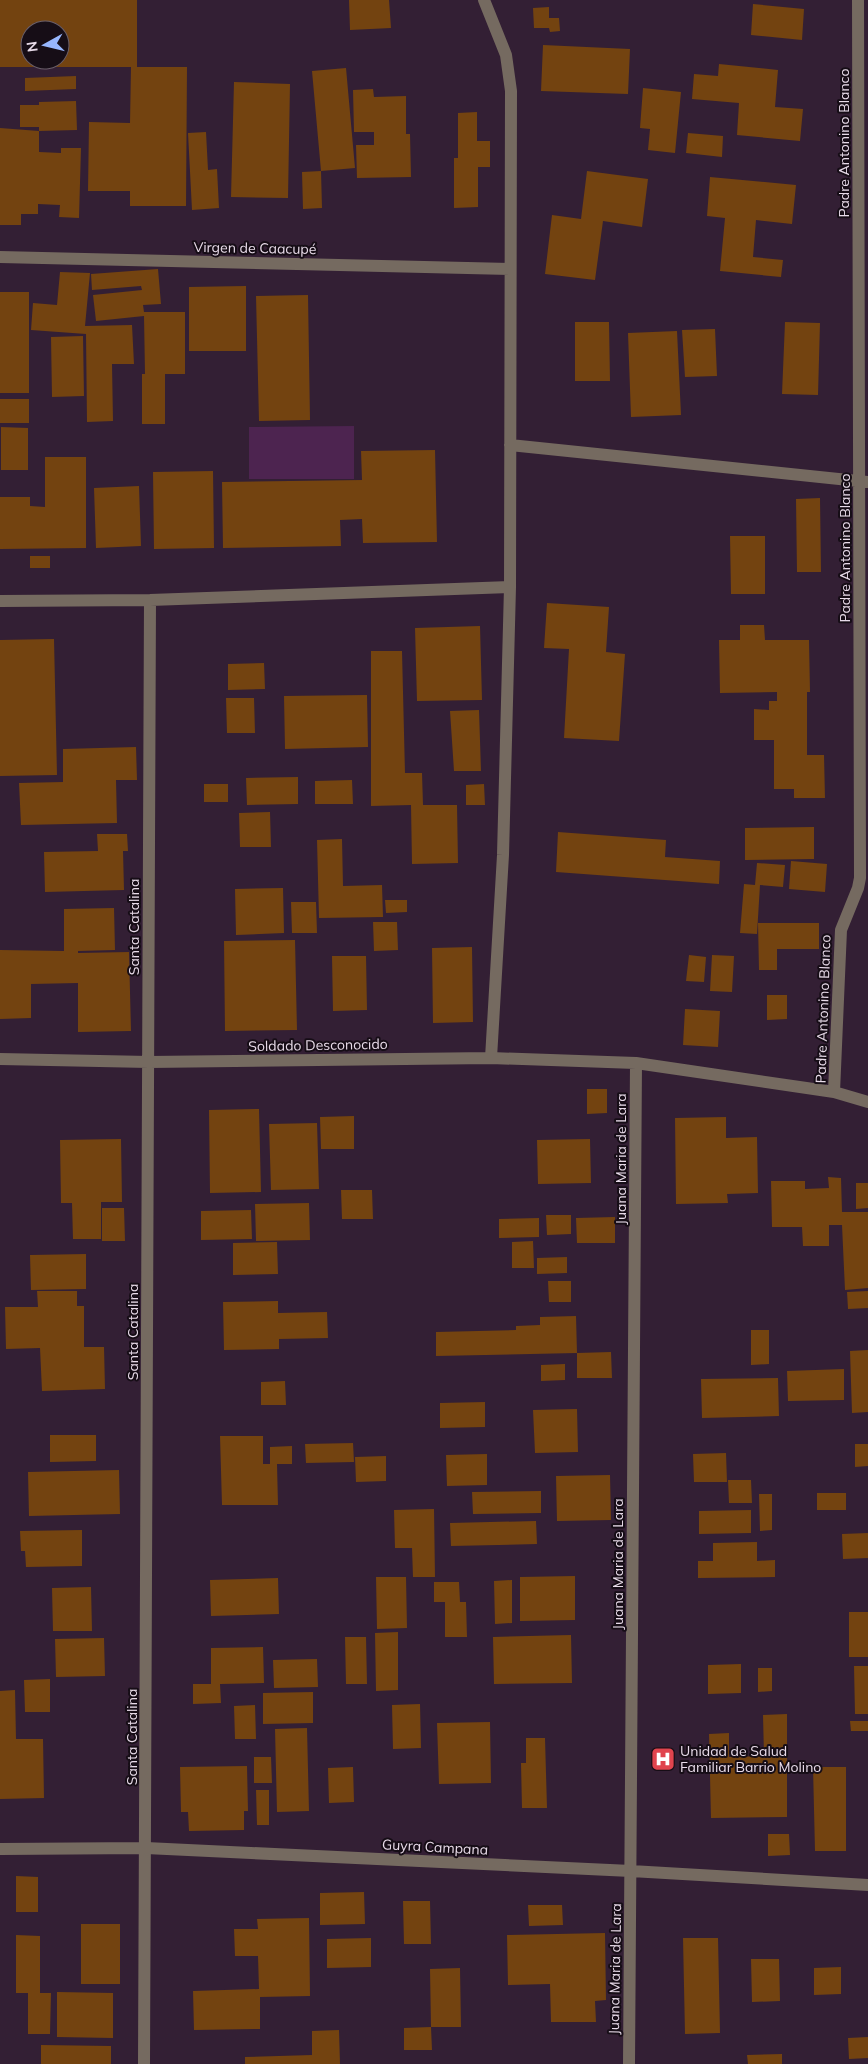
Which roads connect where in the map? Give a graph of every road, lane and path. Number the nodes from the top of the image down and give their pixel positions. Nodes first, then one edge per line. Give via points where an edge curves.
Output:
1 (484, 0) edge
2 (858, 0) edge
3 (0, 257) edge
4 (510, 269) junction
5 (510, 445) junction
6 (864, 482) edge
7 (510, 587) junction
8 (150, 600) junction
9 (0, 601) edge
10 (0, 1058) edge
11 (490, 1058) junction
12 (149, 1062) junction
13 (636, 1064) junction
14 (834, 1092) junction
15 (868, 1102) edge
16 (146, 1848) junction
17 (0, 1849) edge
18 (631, 1871) junction
19 (868, 1885) edge
20 (144, 2064) edge
21 (629, 2064) edge

1 - 4 street via 510,73
2 - 6 street, Padre Antonino Blanco
3 - 4 street, Virgen de Caacupé
4 - 5 street
5 - 6 street
5 - 7 street
6 - 14 street, Padre Antonino Blanco via 860,878 841,930
7 - 8 street
7 - 11 street via 503,854
8 - 9 street
8 - 12 street, Santa Catalina
10 - 12 street, Soldado Desconocido
11 - 12 street, Soldado Desconocido
11 - 13 street, Soldado Desconocido
12 - 16 street, Santa Catalina
13 - 14 street, Soldado Desconocido
13 - 18 street, Juana Maria de Lara
14 - 15 street, Soldado Desconocido
16 - 17 street, Guyra Campana
16 - 18 street, Guyra Campana
16 - 20 street, Santa Catalina
18 - 19 street, Guyra Campana
18 - 21 street, Juana Maria de Lara

